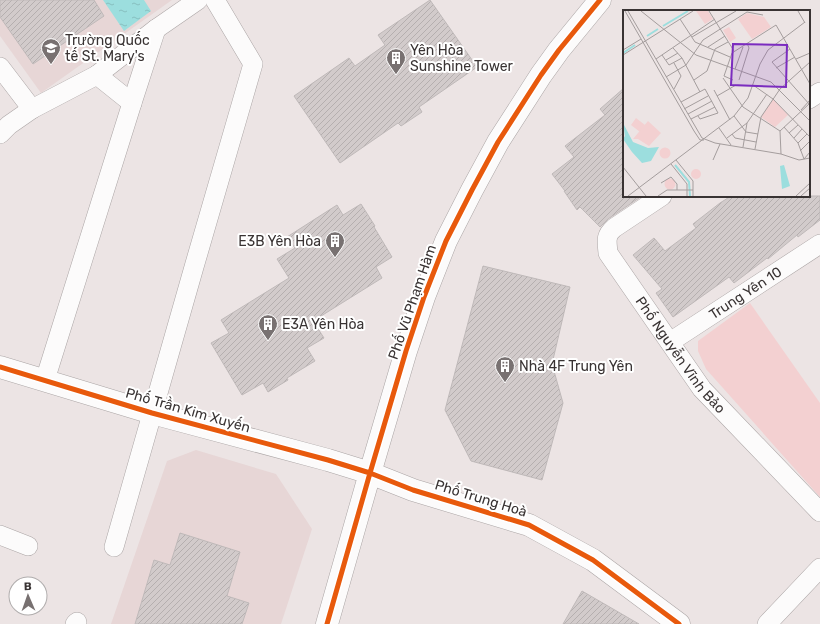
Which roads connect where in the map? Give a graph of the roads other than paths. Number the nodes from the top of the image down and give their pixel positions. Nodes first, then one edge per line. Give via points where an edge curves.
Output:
1 (198, 0) edge
2 (215, 0) edge
3 (600, 0) edge
4 (156, 29) junction
5 (0, 67) edge
6 (97, 75) junction
7 (820, 92) edge
8 (810, 98) edge
9 (132, 103) junction
10 (32, 109) junction
11 (0, 134) edge
12 (660, 197) edge
13 (820, 244) edge
14 (670, 342) junction
15 (0, 367) edge
16 (45, 380) junction
17 (152, 413) junction
18 (370, 473) junction
19 (820, 512) edge
20 (0, 535) edge
21 (28, 546) dead end
22 (114, 547) dead end
23 (820, 568) edge
24 (332, 622) edge
25 (679, 624) edge
26 (767, 624) edge

1 - 4 street
2 - 17 street via 253,64
3 - 18 street, Phố Vũ Phạm Hàm via 541,75 498,142 446,241 421,304
4 - 6 street
4 - 9 street
5 - 10 street
6 - 9 street
6 - 10 street
7 - 8 street
9 - 16 street
10 - 11 street
12 - 14 street, Phố Nguyễn Vĩnh Bảo via 614,228 608,234 607,242 608,253
13 - 14 street, Trung Yên 10
14 - 19 street, Phố Nguyễn Vĩnh Bảo via 702,389
15 - 16 street, Phố Trần Kim Xuyến
16 - 17 street, Phố Trần Kim Xuyến
17 - 18 street, Phố Trần Kim Xuyến
17 - 22 street
18 - 24 street, Phố Vũ Phạm Hàm
18 - 25 street, Phố Trung Hoà via 413,490 529,525 593,560
20 - 21 street
23 - 26 street

